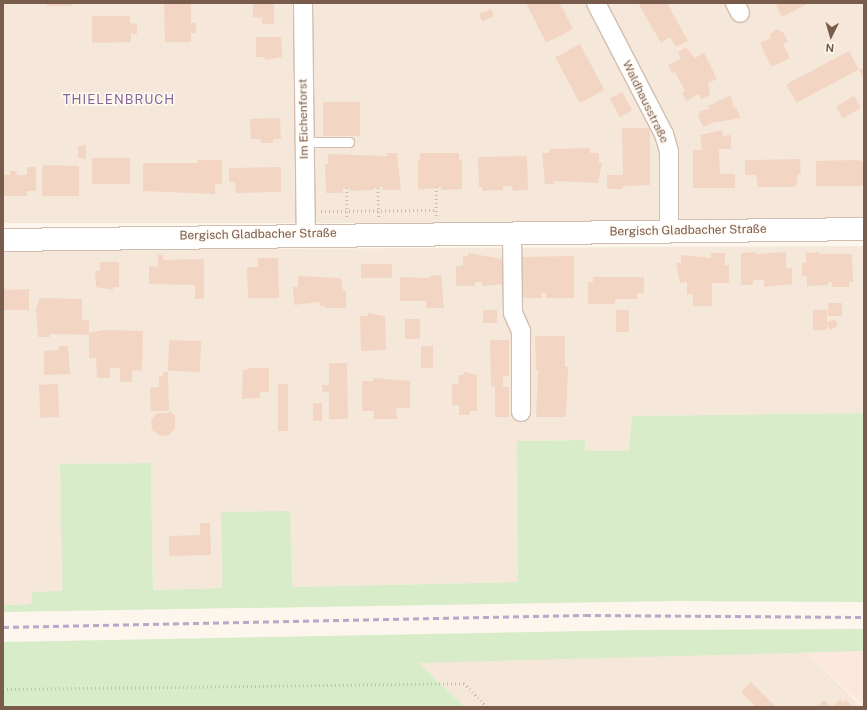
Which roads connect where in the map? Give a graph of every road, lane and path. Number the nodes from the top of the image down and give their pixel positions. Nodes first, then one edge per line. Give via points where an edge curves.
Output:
1 (303, 3) edge
2 (596, 3) edge
3 (304, 142) junction
4 (349, 142) dead end
5 (436, 187) dead end
6 (347, 188) dead end
7 (378, 188) dead end
8 (378, 210) junction
9 (347, 211) junction
10 (305, 212) junction
11 (864, 229) edge
12 (669, 231) junction
13 (512, 232) junction
14 (306, 235) junction
15 (3, 240) edge
16 (521, 412) dead end
17 (3, 689) edge
18 (487, 707) edge

1 - 3 street, Im Eichenforst
2 - 12 street, Waldhausstraße via 664,134 669,152
3 - 4 lane
3 - 10 street, Im Eichenforst
5 - 8 path via 436,210
6 - 9 path
7 - 8 path
8 - 9 path
9 - 10 path
10 - 14 street, Im Eichenforst
11 - 12 main road, Bergisch Gladbacher Straße
12 - 13 main road, Bergisch Gladbacher Straße
13 - 14 main road, Bergisch Gladbacher Straße
13 - 16 street via 513,313 521,331
14 - 15 main road, Bergisch Gladbacher Straße
17 - 18 path via 464,683

